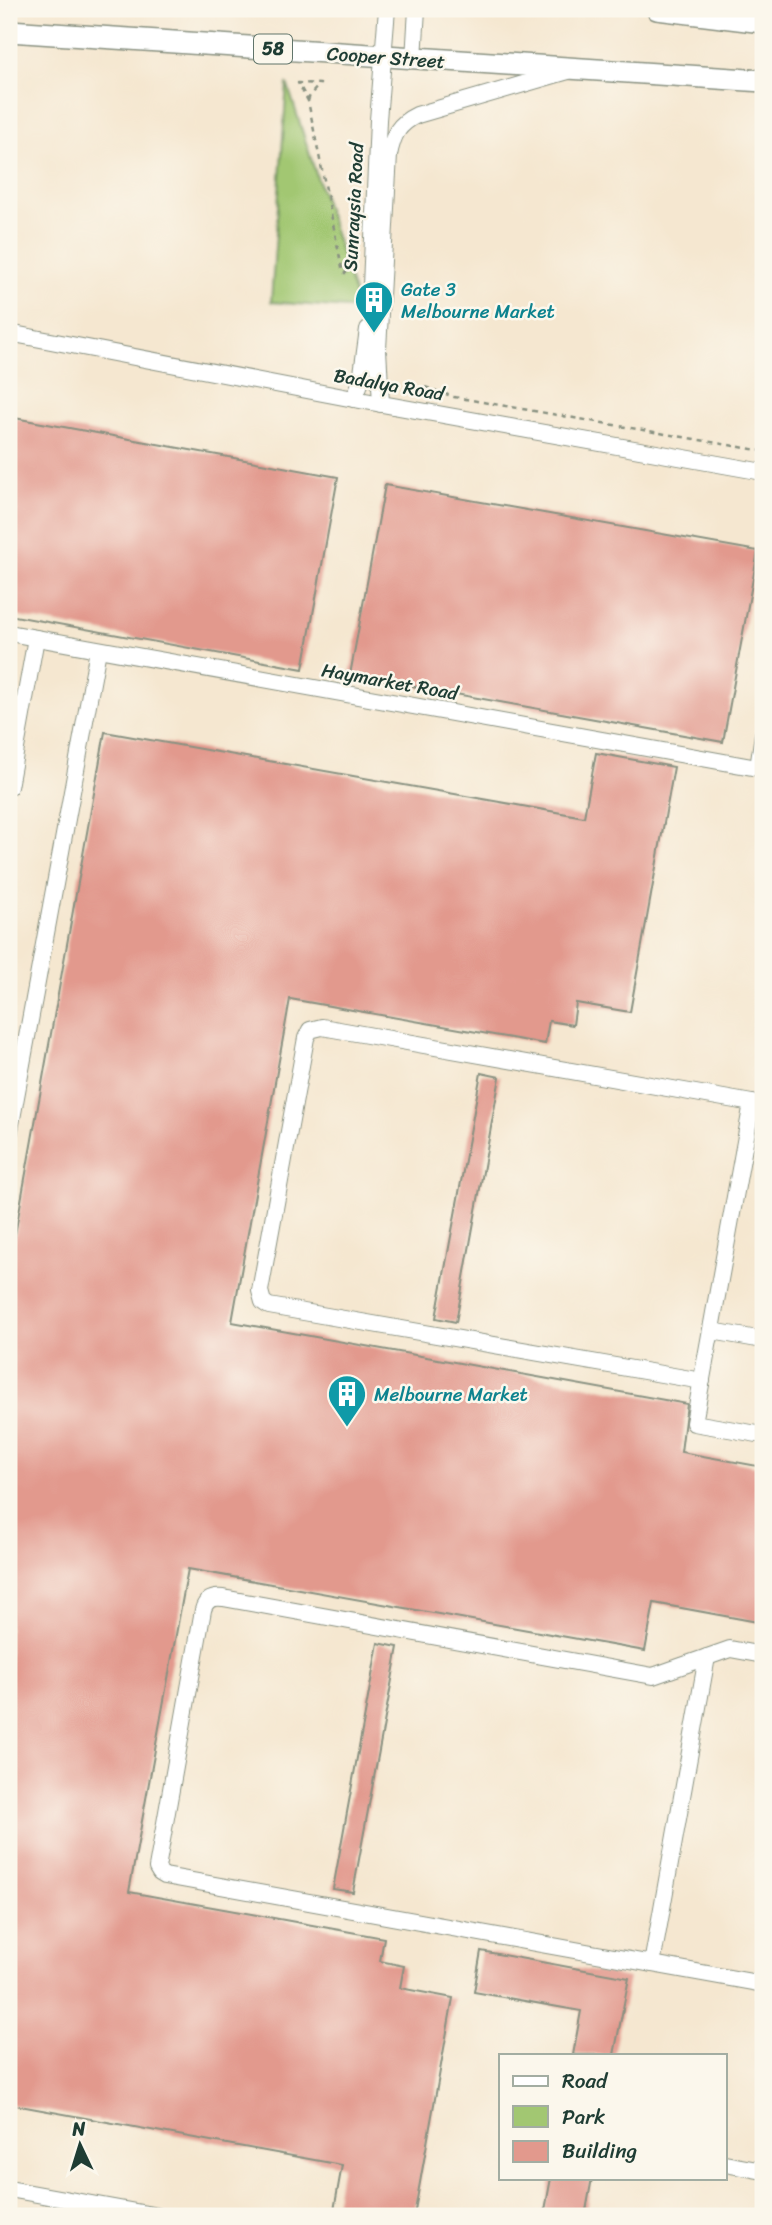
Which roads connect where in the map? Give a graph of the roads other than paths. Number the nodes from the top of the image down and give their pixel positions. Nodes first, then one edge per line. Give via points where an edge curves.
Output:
1 (387, 9) edge
2 (417, 9) edge
3 (657, 9) edge
4 (763, 22) edge
5 (9, 31) edge
6 (383, 57) junction
7 (414, 59) junction
8 (574, 69) junction
9 (763, 81) edge
10 (9, 333) edge
11 (354, 399) junction
12 (381, 404) junction
13 (763, 472) edge
14 (9, 633) edge
15 (36, 638) junction
16 (98, 650) junction
17 (763, 734) edge
18 (760, 769) edge
19 (9, 788) edge
20 (758, 1104) edge
21 (9, 1135) edge
22 (712, 1331) junction
23 (763, 1340) edge
24 (702, 1381) junction
25 (763, 1436) edge
26 (763, 1656) edge
27 (707, 1657) junction
28 (652, 1964) junction
29 (763, 1984) edge
30 (726, 2164) edge
31 (763, 2171) edge
32 (9, 2189) edge
33 (158, 2216) edge

1 - 6 street, Sunraysia Road
2 - 7 street
3 - 4 main road
5 - 6 main road, Cooper Street / 58
6 - 7 main road, Cooper Street / 58
6 - 11 street, Sunraysia Road via 366,354
7 - 8 main road, Cooper Street / 58
8 - 9 main road, Cooper Street / 58
8 - 12 street, Sunraysia Road via 417,115 398,128 389,155 378,349
10 - 11 street, Badalya Road
11 - 12 street, Badalya Road
12 - 13 street, Badalya Road
14 - 15 street, Haymarket Road
15 - 16 street, Haymarket Road
15 - 19 street
16 - 18 street, Haymarket Road
16 - 21 street
17 - 18 street
20 - 22 street
20 - 24 street via 321,1027 306,1038 262,1278 263,1302
22 - 23 street
22 - 24 street
24 - 25 street via 694,1423
26 - 27 street via 730,1649
27 - 28 street
27 - 28 street via 653,1676 214,1598 203,1609 177,1751 158,1861 162,1874
28 - 29 street
30 - 31 street
32 - 33 street

